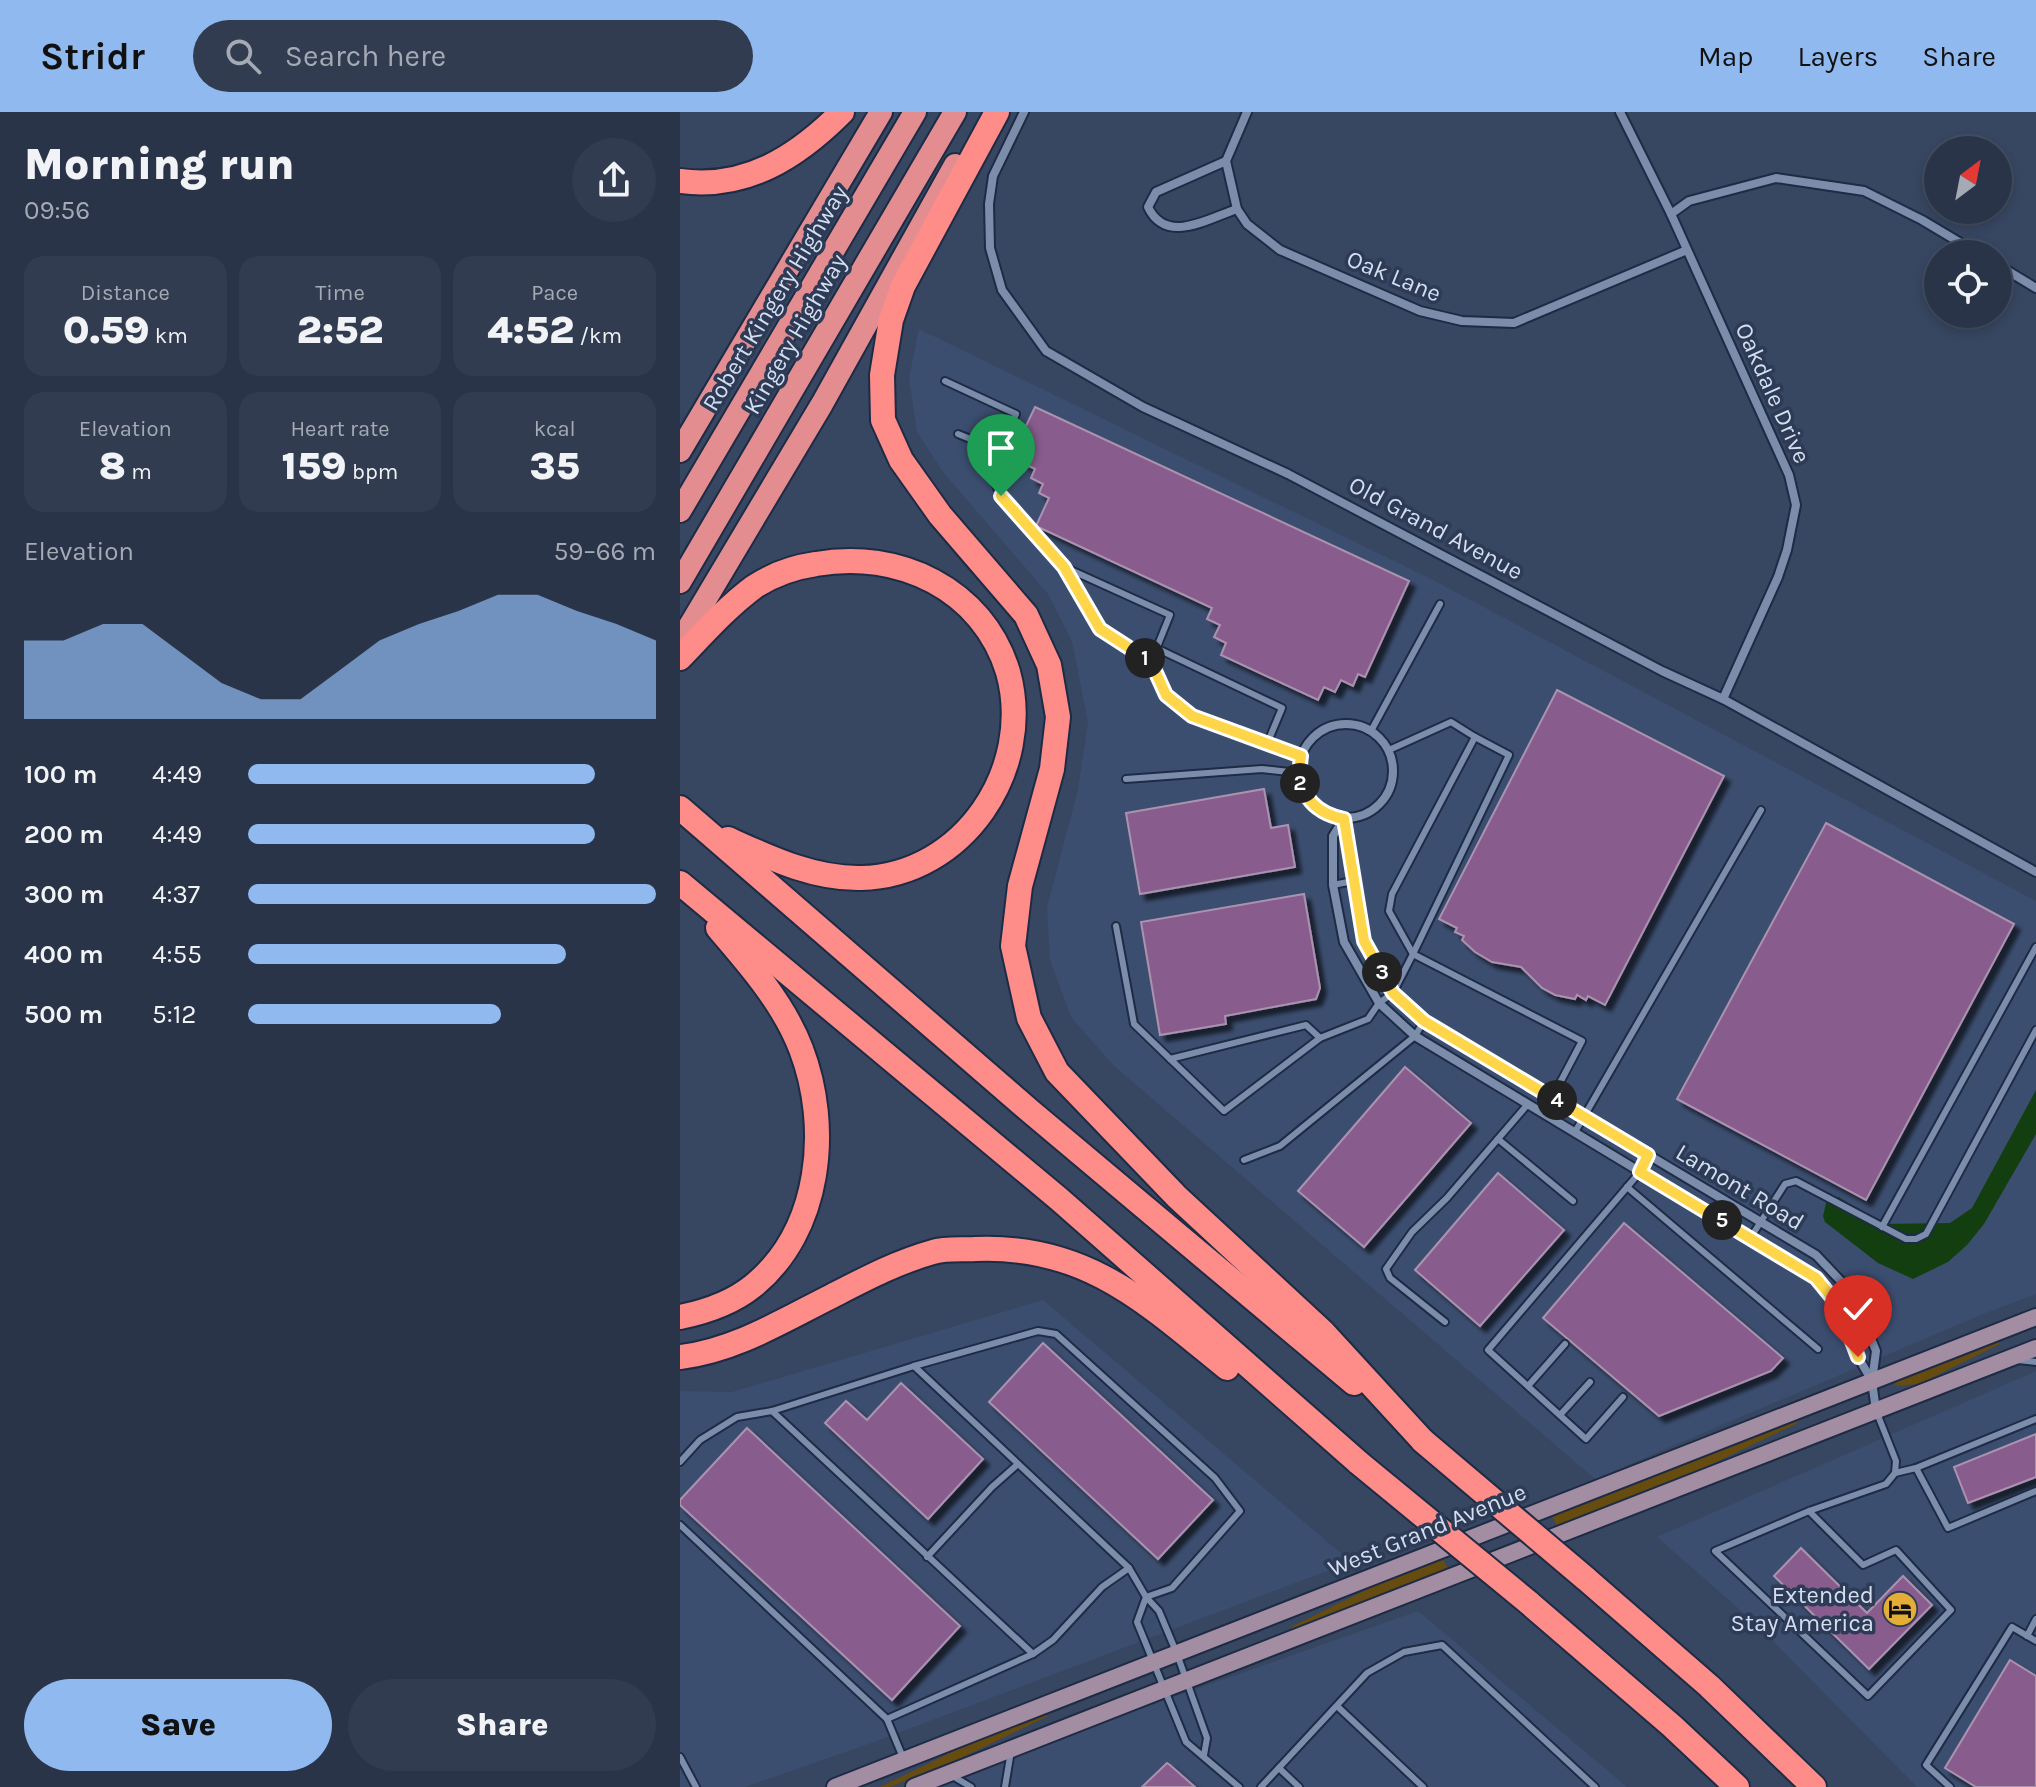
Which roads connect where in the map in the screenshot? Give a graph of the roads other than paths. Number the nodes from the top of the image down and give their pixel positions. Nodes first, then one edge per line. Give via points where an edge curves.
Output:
1 (842, 112) edge
2 (881, 112) edge
3 (915, 112) edge
4 (955, 112) edge
5 (985, 112) edge
6 (997, 112) edge
7 (1024, 112) edge
8 (1247, 112) edge
9 (1620, 112) edge
10 (1226, 161) junction
11 (680, 181) edge
12 (1237, 209) junction
13 (1671, 214) junction
14 (1956, 240) edge
15 (1687, 250) junction
16 (2012, 273) edge
17 (2036, 288) edge
18 (945, 381) dead end
19 (958, 434) dead end
20 (680, 451) edge
21 (1000, 451) junction
22 (680, 511) edge
23 (1064, 567) junction
24 (680, 582) edge
25 (1440, 604) dead end
26 (680, 642) edge
27 (1156, 648) junction
28 (680, 658) edge
29 (1151, 662) junction
30 (1723, 699) junction
31 (1371, 731) junction
32 (1475, 737) junction
33 (1267, 744) junction
34 (1389, 750) junction
35 (1301, 756) junction
36 (1298, 773) junction
37 (1126, 779) dead end
38 (680, 808) edge
39 (1761, 810) dead end
40 (1344, 819) junction
41 (703, 828) junction
42 (2036, 872) edge
43 (1353, 881) junction
44 (680, 883) edge
45 (1333, 885) junction
46 (1116, 926) dead end
47 (2036, 947) edge
48 (1413, 954) junction
49 (1393, 993) junction
50 (1379, 1003) junction
51 (1424, 1021) junction
52 (2036, 1030) edge
53 (1415, 1036) junction
54 (1320, 1038) junction
55 (1170, 1059) junction
56 (1552, 1098) junction
57 (1528, 1104) junction
58 (1585, 1117) junction
59 (1575, 1132) junction
60 (1498, 1139) junction
61 (1648, 1155) junction
62 (1244, 1160) dead end
63 (1640, 1172) junction
64 (1627, 1187) junction
65 (1573, 1201) dead end
66 (1760, 1221) junction
67 (1882, 1227) junction
68 (1751, 1237) junction
69 (680, 1317) edge
70 (2036, 1317) edge
71 (1445, 1322) dead end
72 (1565, 1344) dead end
73 (2036, 1348) edge
74 (1818, 1349) dead end
75 (680, 1357) edge
76 (2011, 1359) junction
77 (2036, 1362) edge
78 (914, 1366) junction
79 (1872, 1381) junction
80 (1590, 1382) dead end
81 (1528, 1386) junction
82 (1623, 1397) dead end
83 (772, 1411) junction
84 (1876, 1411) junction
85 (1560, 1415) junction
86 (2036, 1419) edge
87 (1423, 1441) junction
88 (680, 1462) edge
89 (1359, 1463) junction
90 (1018, 1464) junction
91 (1916, 1468) junction
92 (1895, 1473) junction
93 (2036, 1491) edge
94 (1809, 1511) junction
95 (680, 1525) edge
96 (927, 1557) junction
97 (1129, 1568) junction
98 (1146, 1597) junction
99 (2036, 1619) edge
100 (2027, 1636) junction
101 (2036, 1641) edge
102 (1033, 1654) junction
103 (1177, 1654) junction
104 (1153, 1663) junction
105 (1187, 1681) junction
106 (1163, 1690) junction
107 (1337, 1706) junction
108 (887, 1719) junction
109 (1011, 1749) junction
110 (1204, 1755) junction
111 (680, 1757) edge
112 (904, 1760) junction
113 (1279, 1768) junction
114 (948, 1773) junction
115 (696, 1787) edge
116 (835, 1787) edge
117 (914, 1787) edge
118 (971, 1787) edge
119 (1005, 1787) edge
120 (1239, 1787) edge
121 (1261, 1787) edge
122 (1299, 1787) edge
123 (1423, 1787) edge
124 (1595, 1787) edge
125 (1737, 1787) edge
126 (1814, 1787) edge
127 (1950, 1787) edge

1 - 11 highway via 801,148 757,173 704,184
2 - 20 highway
3 - 22 highway, Robert Kingery Highway
4 - 24 highway, Kingery Highway
5 - 26 highway via 822,404
6 - 87 highway via 903,286 882,375 883,420 901,460 940,515 1026,615 1049,665 1058,717 1052,769 1020,886 1013,946 1029,1018 1057,1072 1177,1197 1323,1332
7 - 30 street, Old Grand Avenue via 993,176 990,248 1002,290 1046,351 1143,407 1288,474
8 - 10 street
9 - 13 street, Oakdale Drive
10 - 12 street
10 - 12 street via 1156,192 1148,207 1154,221 1168,228
12 - 15 street, Oak Lane via 1280,250 1420,311 1462,321 1514,323
13 - 14 street via 1689,201 1776,178 1864,191
13 - 15 street, Oakdale Drive
15 - 30 street, Oakdale Drive via 1789,475 1796,505 1778,577
16 - 17 street
18 - 21 lane via 1016,414
19 - 21 lane
21 - 23 lane via 990,473 1001,496
23 - 27 lane via 1170,615
23 - 29 lane via 1100,629
25 - 31 lane
27 - 29 lane
27 - 33 lane via 1282,708
28 - 41 highway via 755,587 779,574 829,561 876,561 919,573 963,601 996,644 1012,693 1008,758 989,805 951,846 924,862 880,876 817,874
29 - 33 lane via 1166,695 1192,716
30 - 42 street, Old Grand Avenue
31 - 34 street
31 - 35 street via 1358,725 1330,726 1307,744
32 - 34 lane via 1451,722
32 - 48 lane via 1392,894 1389,911
32 - 48 lane via 1509,755
33 - 35 lane
34 - 40 street via 1393,783 1386,798 1375,810
35 - 36 street
36 - 37 lane via 1262,769
36 - 40 street via 1307,799 1317,809
38 - 41 highway
39 - 58 lane
40 - 43 street, Lamont Road
40 - 45 street, Lamont Road via 1333,836
41 - 87 highway
43 - 45 lane
43 - 49 street, Lamont Road via 1364,941
44 - 69 highway via 788,1022 808,1071 818,1134 808,1202 778,1259 739,1296
44 - 89 highway via 1059,1199
45 - 50 street, Lamont Road via 1344,942
46 - 55 lane via 1134,1024
47 - 67 lane
48 - 49 lane
48 - 56 lane via 1582,1041
49 - 50 lane
49 - 51 street, Lamont Road
50 - 53 street, Lamont Road
50 - 54 lane via 1368,1019
51 - 53 lane
51 - 56 street, Lamont Road
52 - 67 lane via 1926,1234 1906,1239
53 - 57 street, Lamont Road
53 - 62 lane via 1280,1146
54 - 55 lane via 1306,1025
54 - 55 lane via 1224,1111
56 - 58 street, Lamont Road
57 - 59 street, Lamont Road
57 - 60 lane
58 - 59 lane
58 - 61 street, Lamont Road
59 - 63 street, Lamont Road
60 - 65 lane
60 - 71 lane via 1412,1232 1386,1269 1390,1278
61 - 63 lane
61 - 66 street, Lamont Road
63 - 64 lane
63 - 68 street, Lamont Road
64 - 74 lane
64 - 81 lane via 1488,1350
66 - 67 lane via 1785,1184 1796,1181
66 - 68 lane
66 - 79 street, Lamont Road via 1816,1255 1853,1294 1876,1351
68 - 79 street, Lamont Road via 1816,1278 1838,1305
70 - 79 main road, West Grand Avenue
72 - 81 lane
73 - 76 main road
75 - 89 highway via 708,1354 900,1263 937,1251 1029,1250 1075,1263 1134,1294 1284,1415
76 - 77 lane
76 - 84 main road
78 - 83 lane
78 - 90 lane
78 - 98 lane via 1038,1331 1056,1334 1215,1478 1240,1511 1172,1588
79 - 84 street, Lamont Road
79 - 103 main road, West Grand Avenue
80 - 85 lane
81 - 85 lane
82 - 85 lane via 1586,1439
83 - 88 lane via 737,1417 700,1440
83 - 96 lane
84 - 92 lane via 1896,1461
84 - 105 main road
86 - 91 lane
87 - 126 highway, bridge via 1709,1686
89 - 125 highway, bridge via 1528,1602
90 - 96 lane
90 - 97 lane
91 - 92 lane
91 - 93 lane via 1948,1528
92 - 94 lane via 1886,1484
94 - 94 lane via 1863,1565 1896,1550 1951,1610 1868,1696 1715,1551
95 - 108 lane
96 - 102 lane
97 - 98 lane
97 - 102 lane
98 - 103 lane via 1159,1611
98 - 104 lane via 1137,1622
99 - 100 lane
100 - 101 lane
100 - 127 lane via 2012,1627 1926,1765
102 - 108 lane
103 - 104 main road, West Grand Avenue
103 - 105 lane
104 - 106 lane
104 - 112 main road, West Grand Avenue
105 - 106 main road
105 - 110 lane via 1207,1738
106 - 109 main road
106 - 110 lane via 1186,1742
107 - 113 lane
107 - 123 lane
107 - 124 lane via 1367,1673 1404,1652 1442,1645
108 - 112 lane
109 - 114 main road
109 - 119 lane
110 - 120 lane
111 - 115 lane
112 - 116 main road, West Grand Avenue
113 - 121 lane
113 - 122 lane
114 - 117 main road
114 - 118 lane

